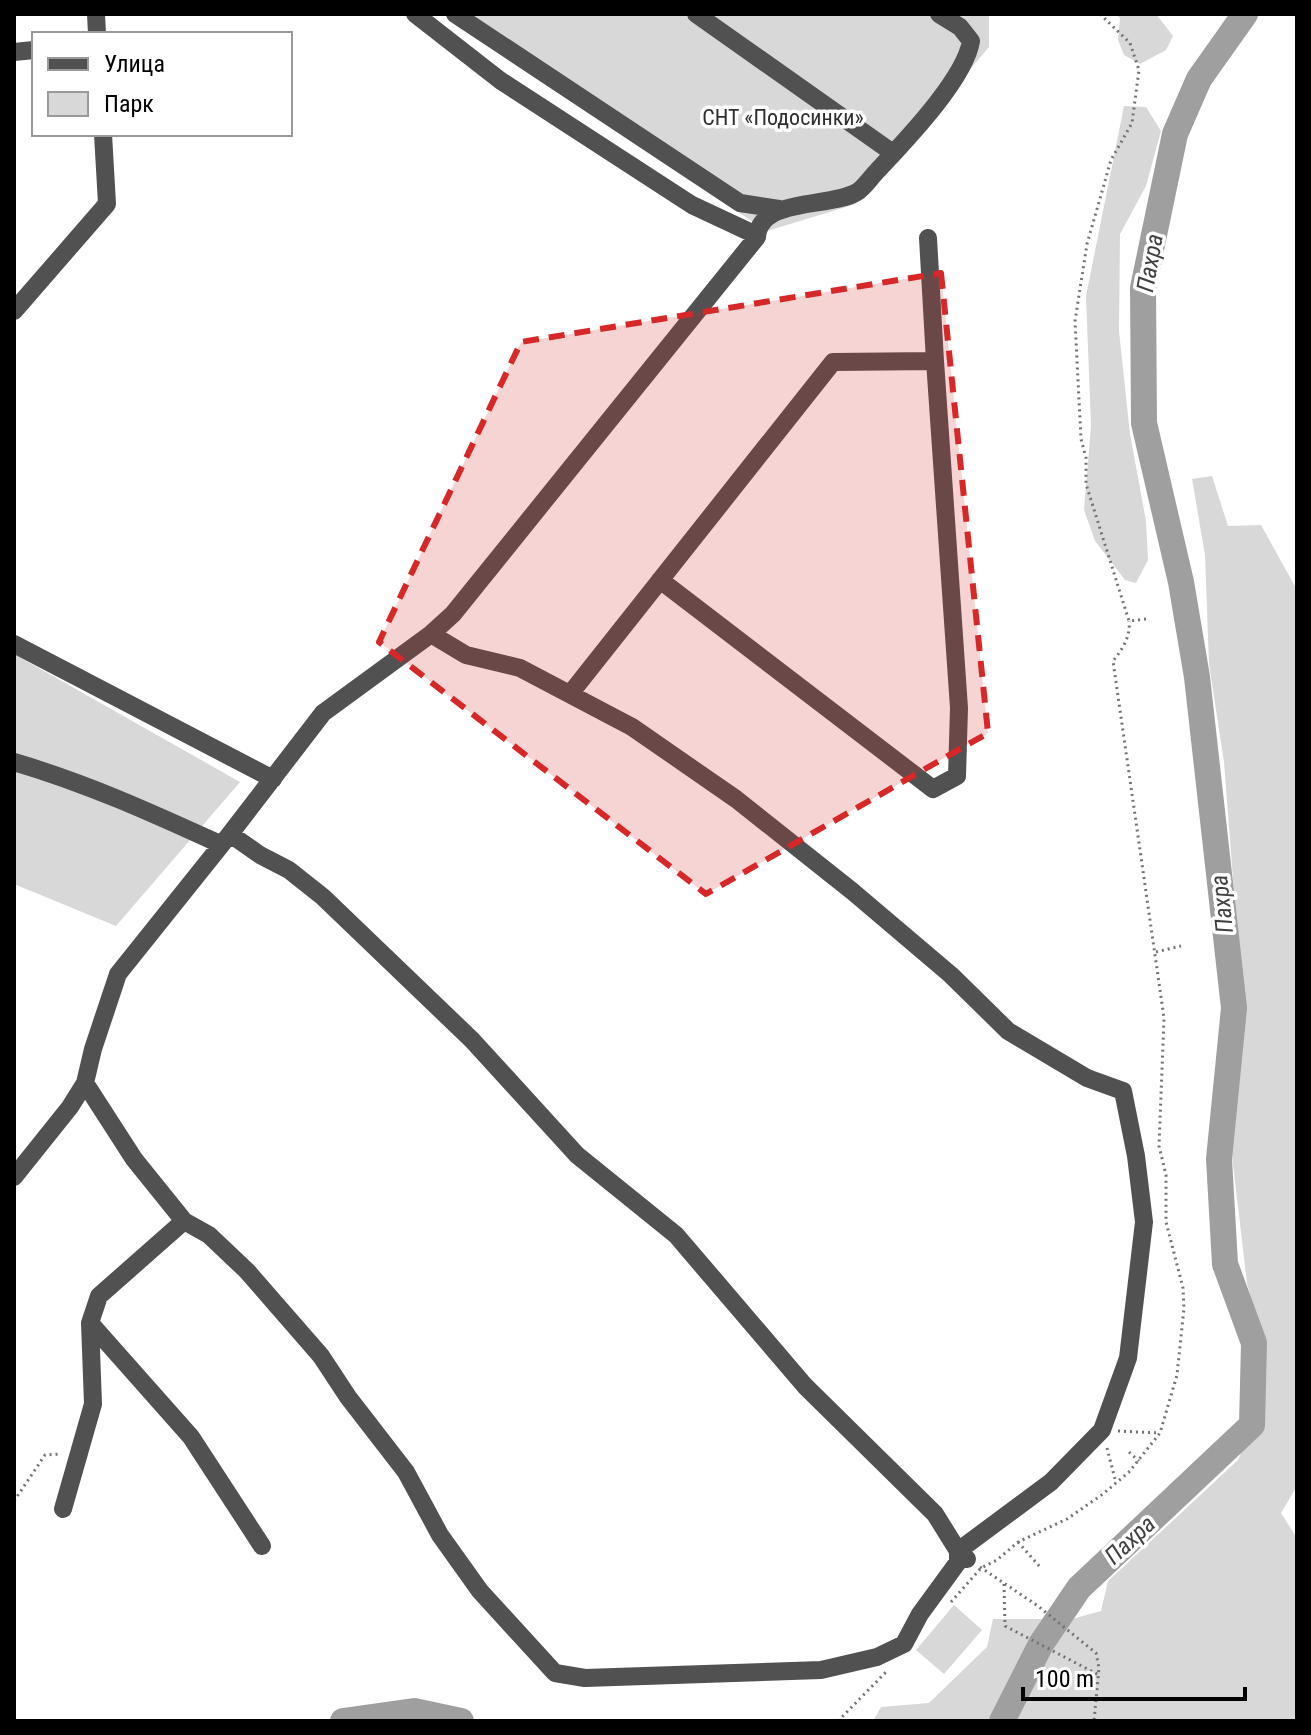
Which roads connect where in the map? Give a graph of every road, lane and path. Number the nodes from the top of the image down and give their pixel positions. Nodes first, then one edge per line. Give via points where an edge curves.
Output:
1 (415, 14) edge
2 (455, 14) edge
3 (696, 14) edge
4 (939, 14) edge
5 (1100, 14) edge
6 (103, 136) edge
7 (893, 153) junction
8 (779, 209) junction
9 (756, 235) junction
10 (928, 238) dead end
11 (14, 311) edge
12 (935, 361) junction
13 (660, 580) junction
14 (1146, 619) dead end
15 (431, 634) junction
16 (14, 644) edge
17 (570, 694) junction
18 (14, 762) edge
19 (273, 779) junction
20 (225, 839) junction
21 (1181, 946) dead end
22 (1156, 952) dead end
23 (85, 1083) junction
24 (14, 1177) edge
25 (184, 1221) junction
26 (90, 1323) junction
27 (1102, 1430) junction
28 (1160, 1433) dead end
29 (67, 1452) dead end
30 (1129, 1452) dead end
31 (1139, 1461) dead end
32 (1116, 1483) dead end
33 (14, 1501) edge
34 (63, 1509) dead end
35 (1018, 1542) dead end
36 (262, 1546) dead end
37 (964, 1556) junction
38 (1041, 1568) dead end
39 (1004, 1584) junction
40 (1099, 1675) junction
41 (1094, 1721) edge

1 - 9 street via 501,81 692,205
2 - 8 street via 740,203
3 - 7 street
4 - 7 street via 971,41 969,54
5 - 14 path via 1130,43 1139,70 1132,123 1111,160 1087,244 1075,321 1081,439 1086,484 1129,621
6 - 11 street via 107,204
7 - 8 street via 856,193
8 - 9 street
9 - 15 street via 485,577
10 - 12 street
12 - 13 street via 833,362
12 - 13 street via 959,708 957,776 933,789
13 - 17 street
15 - 17 street via 466,655 520,668
15 - 19 street via 323,713
16 - 19 street
17 - 27 street via 632,727 736,799 951,975 1008,1031 1087,1078 1123,1091 1144,1222 1128,1358
18 - 20 street
19 - 20 street
20 - 23 street via 118,974
20 - 37 street via 289,870 323,897 472,1040 577,1155 676,1235 805,1386 935,1514
21 - 22 path
23 - 24 street
23 - 25 street via 134,1159
25 - 26 street via 99,1296
25 - 37 street via 209,1235 247,1271 312,1345 406,1472 440,1535 480,1591 555,1673 585,1678 821,1670 877,1657 904,1644
26 - 34 street via 93,1404
26 - 36 street via 191,1437
27 - 28 path
27 - 32 path
27 - 37 street via 1051,1482
29 - 33 path via 45,1455
30 - 31 path
35 - 38 path
37 - 39 path
39 - 40 path via 1096,1653
39 - 40 path via 1005,1626
40 - 41 path

